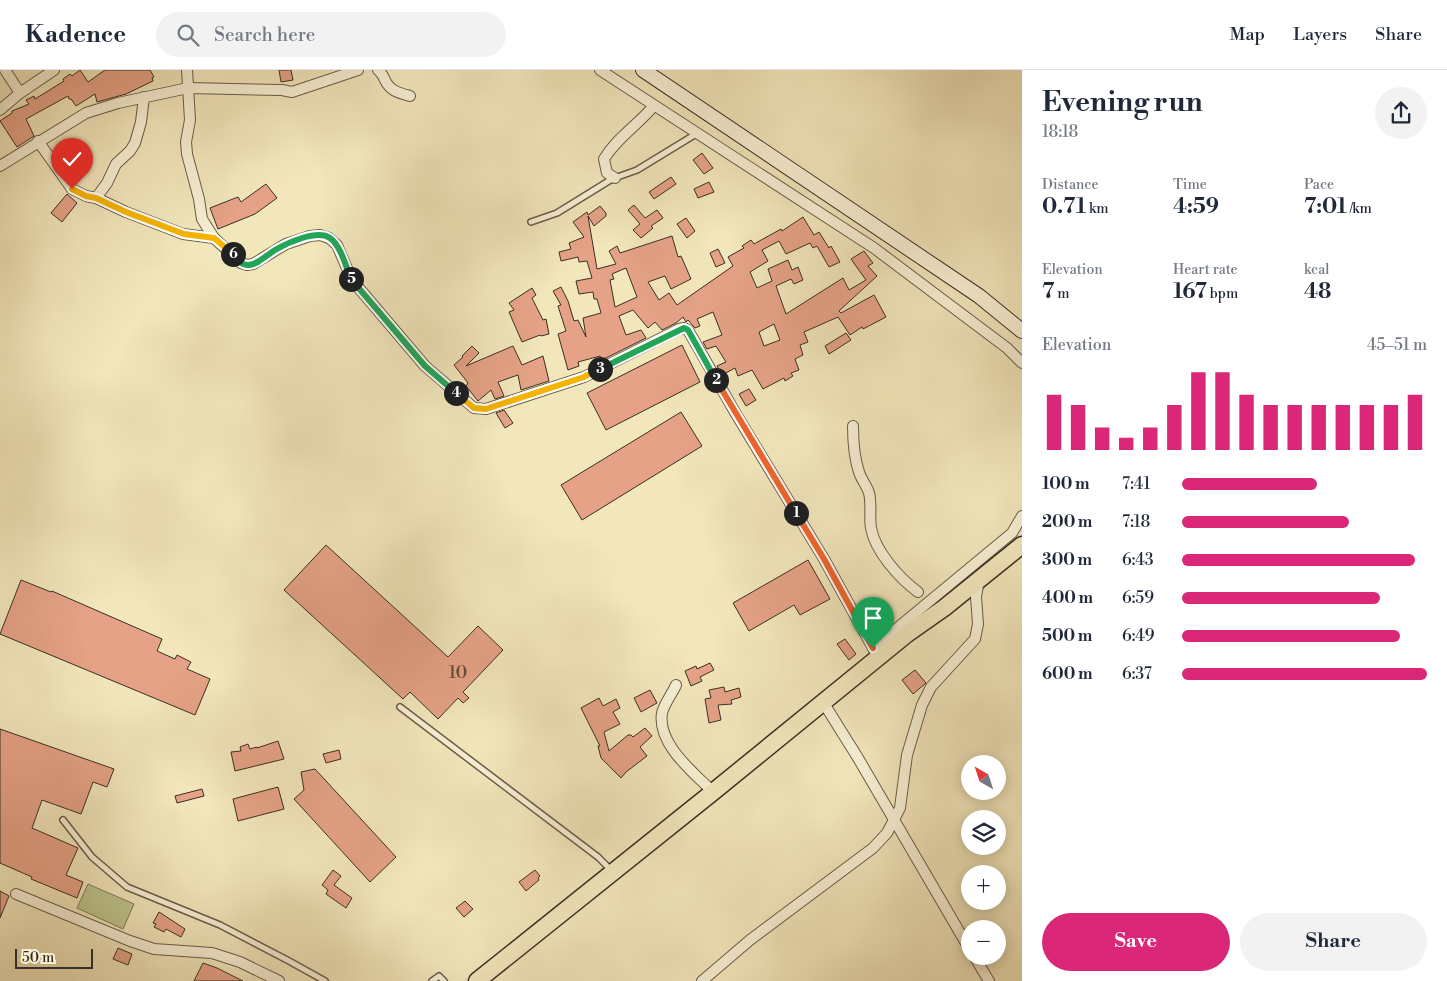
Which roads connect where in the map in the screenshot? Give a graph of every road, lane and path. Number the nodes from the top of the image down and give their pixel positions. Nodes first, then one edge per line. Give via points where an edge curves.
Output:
1 (5, 70) edge
2 (54, 70) edge
3 (187, 70) edge
4 (358, 70) edge
5 (378, 70) edge
6 (600, 70) edge
7 (643, 70) edge
8 (188, 88) junction
9 (20, 93) junction
10 (410, 96) dead end
11 (144, 97) junction
12 (651, 109) dead end
13 (0, 110) edge
14 (696, 134) junction
15 (38, 141) junction
16 (0, 166) edge
17 (614, 178) junction
18 (96, 198) junction
19 (531, 222) dead end
20 (214, 238) junction
21 (1022, 332) edge
22 (1022, 363) edge
23 (853, 426) dead end
24 (1022, 516) edge
25 (1022, 534) edge
26 (1022, 545) edge
27 (978, 580) junction
28 (918, 592) dead end
29 (907, 634) junction
30 (876, 653) junction
31 (676, 685) dead end
32 (823, 702) junction
33 (400, 707) dead end
34 (713, 792) junction
35 (63, 820) dead end
36 (895, 820) junction
37 (613, 872) junction
38 (16, 894) dead end
39 (961, 934) edge
40 (979, 965) edge
41 (279, 981) edge
42 (325, 981) edge
43 (432, 981) edge
44 (444, 981) edge
45 (477, 981) edge
46 (702, 981) edge
47 (989, 981) edge

1 - 9 street
2 - 9 street
3 - 8 street
4 - 8 street via 292,92
5 - 10 street via 395,92
6 - 14 street
7 - 21 main road via 966,287
8 - 11 street
8 - 20 street via 190,120 186,154 202,219
9 - 13 street
11 - 15 street via 86,113
11 - 18 street via 136,143 116,164
12 - 17 street via 622,136 604,159 607,174
14 - 17 lane via 637,170
14 - 22 street via 874,248 1007,348
15 - 16 street
15 - 18 street via 72,189
17 - 19 lane via 557,213
18 - 20 street via 184,234
20 - 30 street via 247,265 294,242 320,235 329,238 337,246 358,288 425,366 474,408 486,409 584,377 679,329 688,330
23 - 28 street via 859,472 869,493 871,528 878,550
24 - 30 street via 1012,533
25 - 29 highway via 939,602
26 - 27 highway
27 - 29 highway
27 - 36 street via 975,639 931,686 922,705 907,755 900,808
29 - 30 highway
30 - 32 highway
31 - 34 street via 663,711 661,727 672,748
32 - 34 highway
32 - 36 street
33 - 37 lane via 598,857
34 - 37 highway
35 - 42 lane via 92,857 127,887 220,925
36 - 39 street
36 - 46 street via 873,848 750,940
37 - 45 highway
38 - 41 street via 154,949 212,953
40 - 47 street
43 - 44 lane via 438,976

